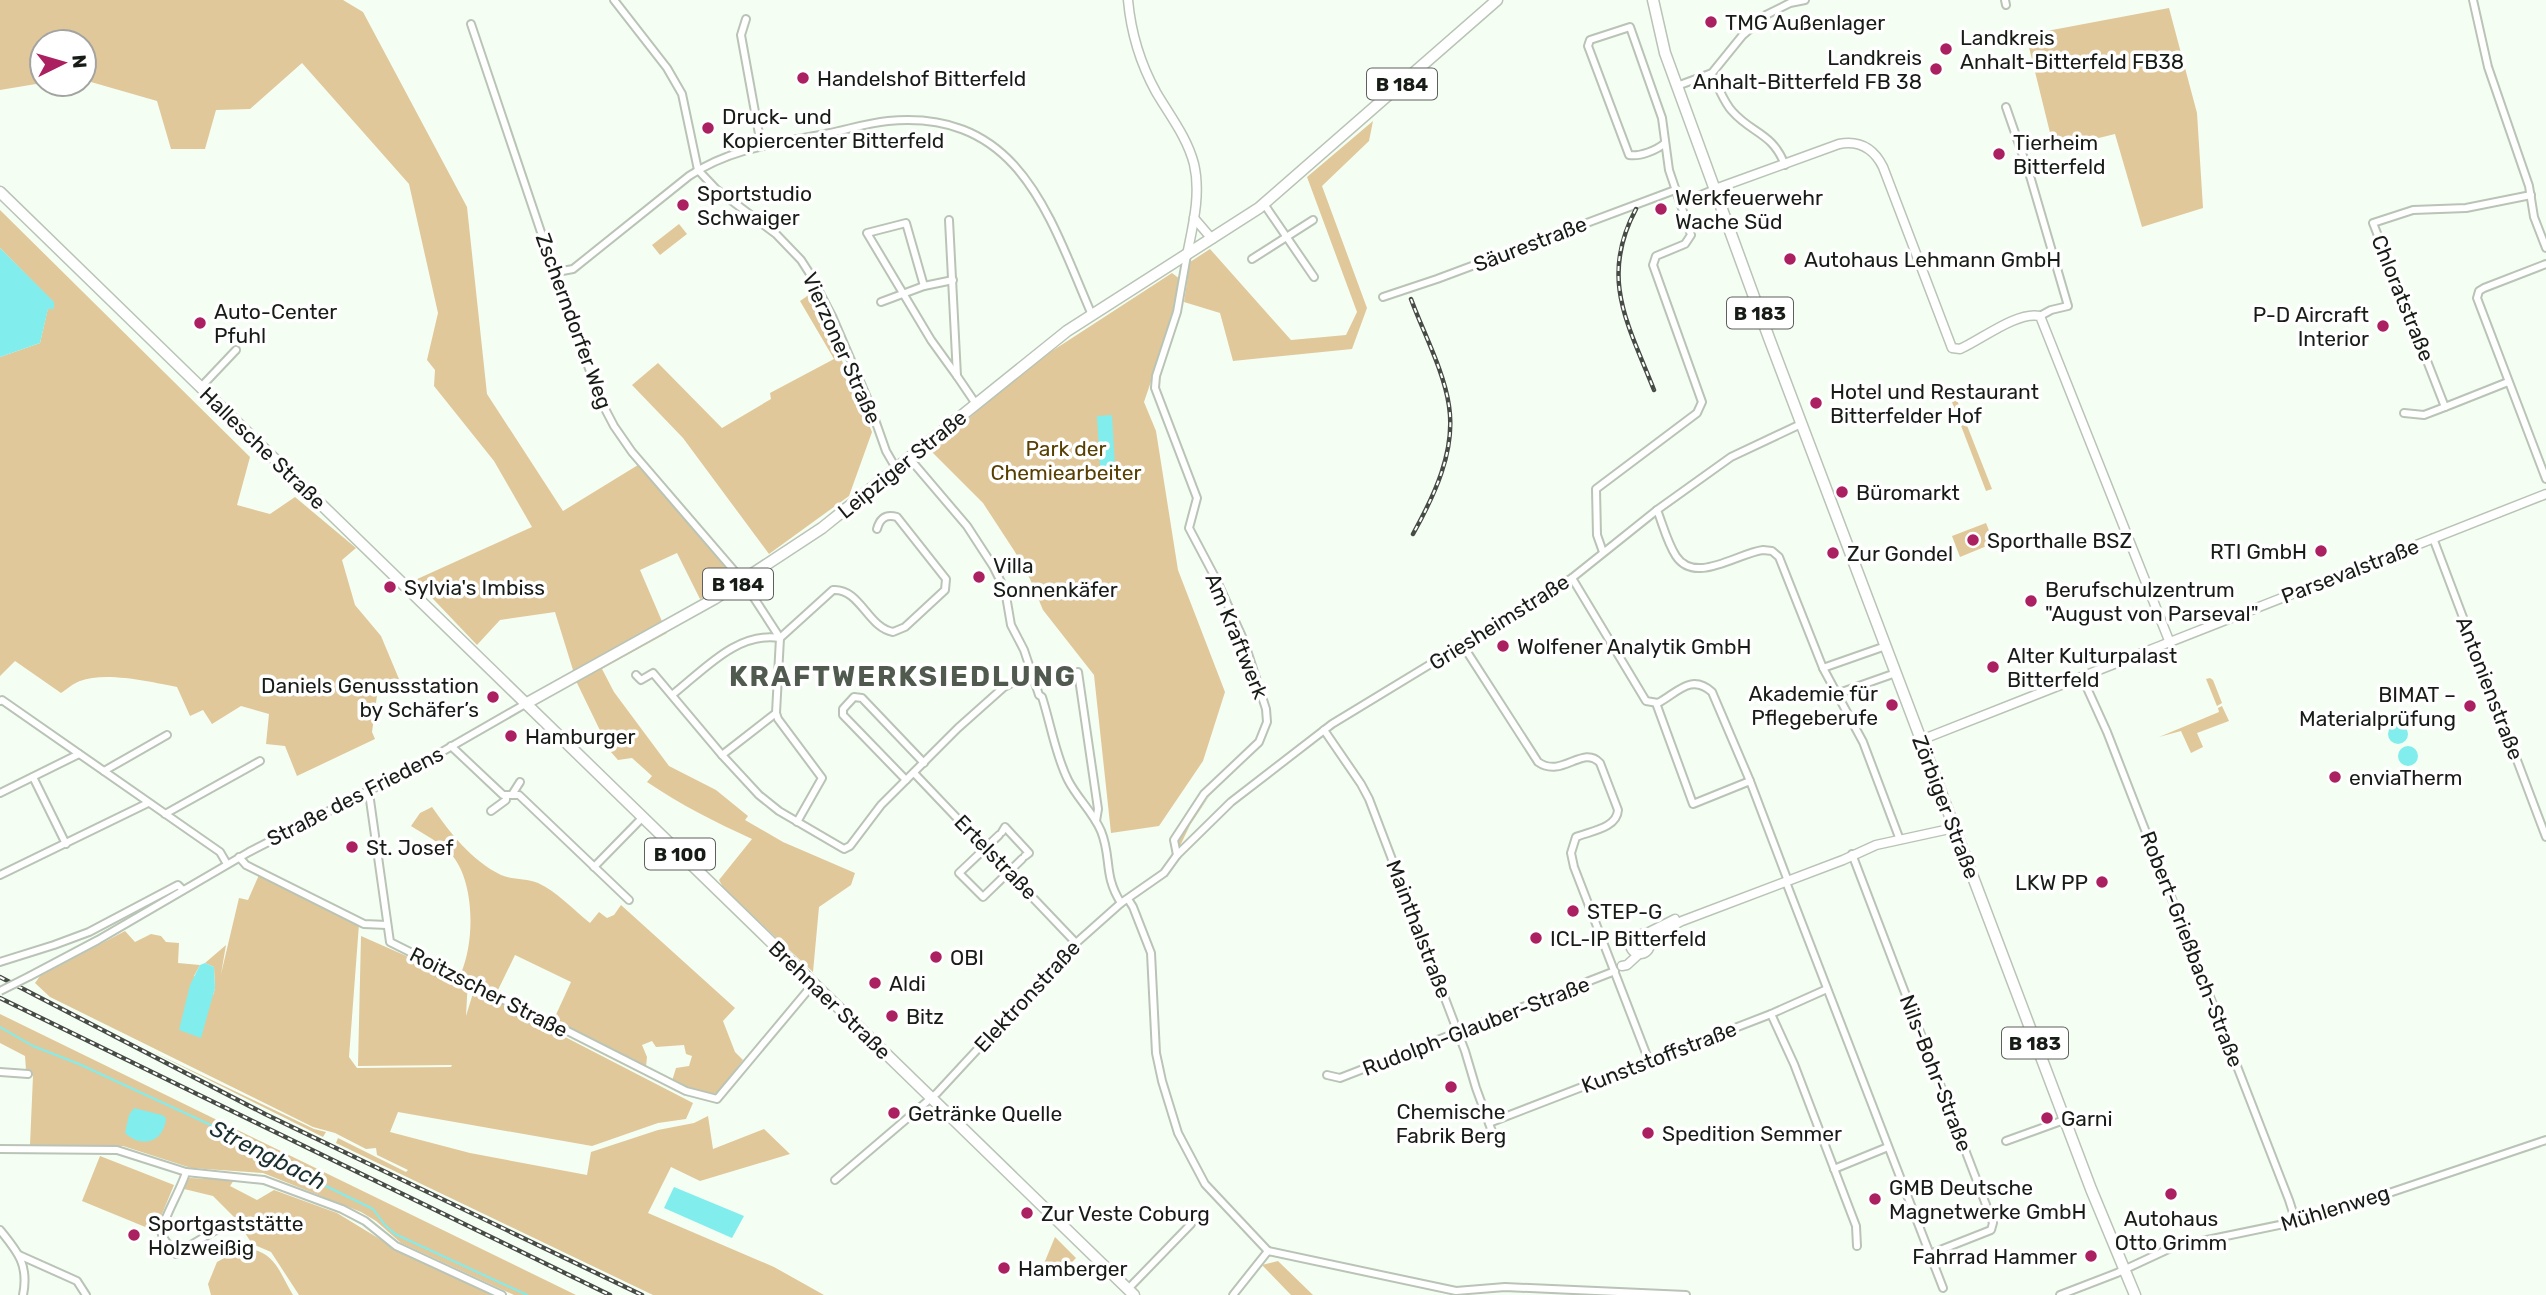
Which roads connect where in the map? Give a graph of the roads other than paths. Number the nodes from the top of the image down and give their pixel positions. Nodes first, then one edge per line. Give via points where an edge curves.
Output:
1 (614, 0) edge
2 (1128, 0) edge
3 (1497, 0) edge
4 (1653, 0) edge
5 (1805, 0) edge
6 (2473, 0) edge
7 (746, 19) dead end
8 (471, 24) dead end
9 (1710, 74) junction
10 (1677, 86) junction
11 (2006, 107) dead end
12 (1665, 143) junction
13 (761, 145) junction
14 (1785, 165) junction
15 (698, 170) junction
16 (1714, 189) junction
17 (1675, 190) junction
18 (0, 192) edge
19 (2531, 195) junction
20 (1681, 203) junction
21 (1264, 204) junction
22 (1194, 218) junction
23 (949, 220) dead end
24 (1312, 220) dead end
25 (1287, 237) junction
26 (1212, 239) junction
27 (2546, 248) edge
28 (1187, 255) junction
29 (1252, 259) dead end
30 (2546, 264) edge
31 (1170, 265) junction
32 (557, 272) junction
33 (1183, 275) junction
34 (1314, 277) dead end
35 (953, 280) junction
36 (924, 286) junction
37 (903, 292) junction
38 (1384, 297) dead end
39 (880, 302) dead end
40 (1092, 315) junction
41 (2040, 316) junction
42 (236, 350) dead end
43 (957, 376) junction
44 (2508, 382) junction
45 (200, 388) junction
46 (976, 404) junction
47 (2445, 407) junction
48 (2403, 413) dead end
49 (1801, 424) junction
50 (910, 459) junction
51 (897, 470) junction
52 (2546, 480) edge
53 (2546, 494) edge
54 (1657, 510) junction
55 (877, 528) dead end
56 (2433, 538) junction
57 (1603, 552) junction
58 (1572, 578) junction
59 (743, 582) junction
60 (780, 638) junction
61 (2170, 643) junction
62 (1462, 645) junction
63 (1880, 648) dead end
64 (1823, 668) junction
65 (1032, 672) junction
66 (1078, 672) dead end
67 (636, 675) dead end
68 (1890, 675) dead end
69 (2082, 677) junction
70 (1836, 694) junction
71 (672, 695) junction
72 (1, 700) edge
73 (527, 703) junction
74 (1656, 703) junction
75 (776, 713) junction
76 (1324, 730) junction
77 (167, 735) dead end
78 (1921, 740) junction
79 (451, 746) junction
80 (79, 754) junction
81 (722, 755) junction
82 (260, 761) dead end
83 (924, 763) junction
84 (104, 771) junction
85 (914, 773) junction
86 (33, 777) junction
87 (906, 780) junction
88 (1750, 781) junction
89 (520, 782) dead end
90 (366, 792) junction
91 (0, 793) edge
92 (510, 795) junction
93 (148, 803) junction
94 (491, 811) dead end
95 (165, 814) junction
96 (642, 818) junction
97 (1096, 821) junction
98 (797, 822) junction
99 (1954, 828) junction
100 (2546, 837) edge
101 (1900, 840) junction
102 (66, 844) junction
103 (986, 847) junction
104 (1852, 854) junction
105 (1177, 855) junction
106 (239, 857) junction
107 (228, 863) junction
108 (594, 867) junction
109 (1009, 872) junction
110 (0, 875) edge
111 (1787, 879) junction
112 (183, 890) junction
113 (1128, 899) junction
114 (628, 900) dead end
115 (1121, 903) junction
116 (387, 925) junction
117 (1646, 939) junction
118 (1076, 943) junction
119 (1635, 952) junction
120 (0, 962) edge
121 (1622, 966) joint
122 (1614, 972) junction
123 (814, 983) junction
124 (1827, 989) junction
125 (0, 991) edge
126 (1771, 1014) junction
127 (1458, 1033) junction
128 (1648, 1061) junction
129 (0, 1072) edge
130 (28, 1073) dead end
131 (1327, 1075) dead end
132 (931, 1098) junction
133 (2064, 1120) junction
134 (1489, 1123) junction
135 (1494, 1137) dead end
136 (2546, 1140) edge
137 (2006, 1141) dead end
138 (1888, 1147) junction
139 (0, 1149) edge
140 (1834, 1169) junction
141 (186, 1172) junction
142 (835, 1180) dead end
143 (2296, 1222) junction
144 (1191, 1224) dead end
145 (221, 1227) dead end
146 (0, 1230) edge
147 (1857, 1246) dead end
148 (1268, 1251) junction
149 (1930, 1254) junction
150 (19, 1255) junction
151 (2123, 1270) junction
152 (1943, 1288) dead end
153 (1131, 1292) edge
154 (23, 1295) edge
155 (86, 1295) edge
156 (502, 1295) edge
157 (1233, 1295) edge
158 (1686, 1295) edge
159 (2060, 1295) edge
160 (2135, 1295) edge

1 - 15 street via 682,94
2 - 22 street via 1142,62 1193,163
3 - 21 main road, Leipziger Straße / B 184
4 - 10 main road, Zörbiger Straße / B 183
5 - 9 street via 1766,15
6 - 19 street via 2488,67
7 - 13 street via 741,35
8 - 32 street, Zscherndorfer Weg
9 - 10 street
9 - 14 street via 1731,110 1769,139
10 - 16 main road, Zörbiger Straße / B 183
11 - 41 street via 2068,306
12 - 12 street via 1657,100 1630,27 1590,40 1588,46 1629,155
12 - 17 street
13 - 15 street
13 - 40 street via 887,121 926,121 963,130 994,146 1021,170 1054,225
14 - 16 street
14 - 41 street via 1839,144 1860,144 1874,153 1954,350 2019,318
15 - 32 street via 573,269
15 - 51 street, Vierzoner Straße via 801,260 837,328
16 - 20 street
16 - 49 main road, Zörbiger Straße / B 183
17 - 20 street
17 - 38 street, Säurestraße
18 - 45 main road, Hallesche Straße / B 100
19 - 27 street
19 - 47 street, Chloratstraße via 2466,208 2413,210 2373,223
20 - 57 street via 1689,240 1658,254 1653,265 1702,404 1697,413 1596,489 1597,535
21 - 25 street
21 - 26 main road, Leipziger Straße / B 184
22 - 26 street
22 - 28 street
23 - 35 street
24 - 25 street
25 - 29 street
25 - 34 street
26 - 28 main road, Leipziger Straße / B 184
28 - 31 main road, Leipziger Straße / B 184
28 - 33 street, Am Kraftwerk
30 - 44 street via 2484,288 2477,296
31 - 33 street
31 - 40 main road, Leipziger Straße / B 184
32 - 59 street, Zscherndorfer Weg via 560,292 614,426
33 - 105 street, Am Kraftwerk via 1155,388 1197,498 1189,528 1244,640 1267,715 1259,742 1204,794 1174,840
35 - 36 street
35 - 43 street
36 - 37 street
36 - 37 street via 906,223 867,233
37 - 39 street
37 - 43 street
40 - 46 main road, Leipziger Straße / B 184
41 - 61 street
42 - 45 street
43 - 46 street
44 - 47 street
44 - 52 street
45 - 73 main road, Hallesche Straße / B 100
46 - 50 main road, Leipziger Straße / B 184
47 - 48 street via 2424,415
49 - 54 street, Griesheimstraße via 1737,453
49 - 78 main road, Zörbiger Straße / B 183
50 - 51 main road, Leipziger Straße / B 184
50 - 65 street via 967,526 993,566
51 - 59 main road, Leipziger Straße / B 184
53 - 56 street, Parsevalstraße
54 - 57 street, Griesheimstraße
54 - 64 street via 1673,550 1688,566 1707,567 1763,550 1779,556
55 - 60 street via 885,517 897,517 946,579 946,590 893,632 880,626 848,593 833,590
56 - 61 street, Parsevalstraße
56 - 100 street, Antonienstraße
57 - 58 street, Griesheimstraße
58 - 62 street, Griesheimstraße
58 - 74 street via 1644,698
59 - 60 street, Zscherndorfer Weg
59 - 73 main road, Leipziger Straße / B 184
60 - 71 street via 738,643
60 - 75 street
61 - 69 street, Parsevalstraße
62 - 76 street, Griesheimstraße
62 - 122 street via 1538,762 1550,768 1596,758 1618,817 1576,836 1571,853
63 - 64 street
64 - 70 street
65 - 83 street via 1004,687
65 - 97 street via 1066,777
66 - 97 street
67 - 71 street via 641,680 653,673
68 - 70 street
69 - 78 street, Parsevalstraße
69 - 143 street, Robert-Grießbach-Straße
70 - 101 street via 1863,742
71 - 81 street
72 - 80 street
73 - 79 street, Straße des Friedens
73 - 96 main road, Brehnaer Straße / B 100
74 - 88 street via 1688,684 1709,689
74 - 88 street via 1693,803
75 - 81 street
75 - 98 street via 822,778
76 - 105 street, Griesheimstraße via 1225,807
76 - 127 street, Mainthalstraße via 1369,799
77 - 84 street
78 - 99 main road, Zörbiger Straße / B 183
79 - 90 street, Straße des Friedens
79 - 92 street
80 - 84 street
80 - 86 street
81 - 98 street via 773,807
82 - 95 street
83 - 85 street
83 - 87 street via 862,698 854,698 843,709 844,715
84 - 93 street
85 - 87 street
85 - 103 street, Ertelstraße
86 - 91 street
86 - 102 street
87 - 98 street via 844,849
88 - 111 street
89 - 92 street
90 - 106 street, Straße des Friedens
90 - 116 street
92 - 94 street
92 - 108 street via 519,795
93 - 95 street
93 - 102 street
95 - 107 street via 220,852
96 - 108 street
96 - 123 main road, Brehnaer Straße / B 100
97 - 115 street via 1104,841 1109,880
99 - 101 street, Rudolph-Glauber-Straße
99 - 133 main road, Zörbiger Straße / B 183
101 - 104 street, Rudolph-Glauber-Straße
102 - 110 street
103 - 109 street, Ertelstraße
103 - 109 street via 1005,827 1028,853
103 - 109 street via 959,873 983,897
104 - 111 street, Rudolph-Glauber-Straße
104 - 149 street, Nils-Bohr-Straße via 1993,1223 1991,1230
105 - 113 street, Am Kraftwerk via 1164,873
106 - 107 street, Straße des Friedens
106 - 116 street via 246,865 364,923
107 - 112 street, Straße des Friedens
108 - 114 street
109 - 118 street, Ertelstraße
111 - 117 street, Rudolph-Glauber-Straße via 1674,919
111 - 124 street
112 - 120 street, Straße des Friedens via 178,885 89,932
112 - 125 street, Straße des Friedens, bridge
113 - 115 street, Elektronstraße
113 - 148 street via 1151,953 1156,1053 1178,1133 1205,1184
115 - 118 street, Elektronstraße
116 - 123 street, Roitzscher Straße via 390,942 471,985 686,1091 717,1099
117 - 119 street, Rudolph-Glauber-Straße via 1647,951
117 - 119 street, Rudolph-Glauber-Straße via 1632,938
118 - 132 street, Elektronstraße
119 - 121 street, Rudolph-Glauber-Straße
121 - 122 street, Rudolph-Glauber-Straße
122 - 127 street, Rudolph-Glauber-Straße
122 - 128 street
123 - 132 main road, Brehnaer Straße / B 100
124 - 126 street, Kunststoffstraße
124 - 138 street
126 - 128 street, Kunststoffstraße
126 - 140 street
127 - 131 street, Rudolph-Glauber-Straße via 1340,1078
127 - 134 street, Mainthalstraße
128 - 134 street, Kunststoffstraße
129 - 130 street
132 - 142 street, Elektronstraße
132 - 153 main road, Brehnaer Straße / B 100
133 - 137 street
133 - 151 main road, Zörbiger Straße / B 183
134 - 135 street, Mainthalstraße
136 - 143 street, Mühlenweg
138 - 140 street
138 - 149 street
139 - 141 street via 117,1150
140 - 147 street via 1856,1226
141 - 145 street via 161,1228 163,1236 176,1254
141 - 156 street via 256,1178 342,1209 396,1246
143 - 151 street, Mühlenweg via 2173,1247
144 - 153 street
146 - 150 street
148 - 157 street
148 - 158 street via 1456,1291 1505,1287
149 - 152 street
150 - 154 street via 26,1273
150 - 155 street via 78,1281
151 - 159 street, Mühlenweg
151 - 160 main road, Zörbiger Straße / B 183

